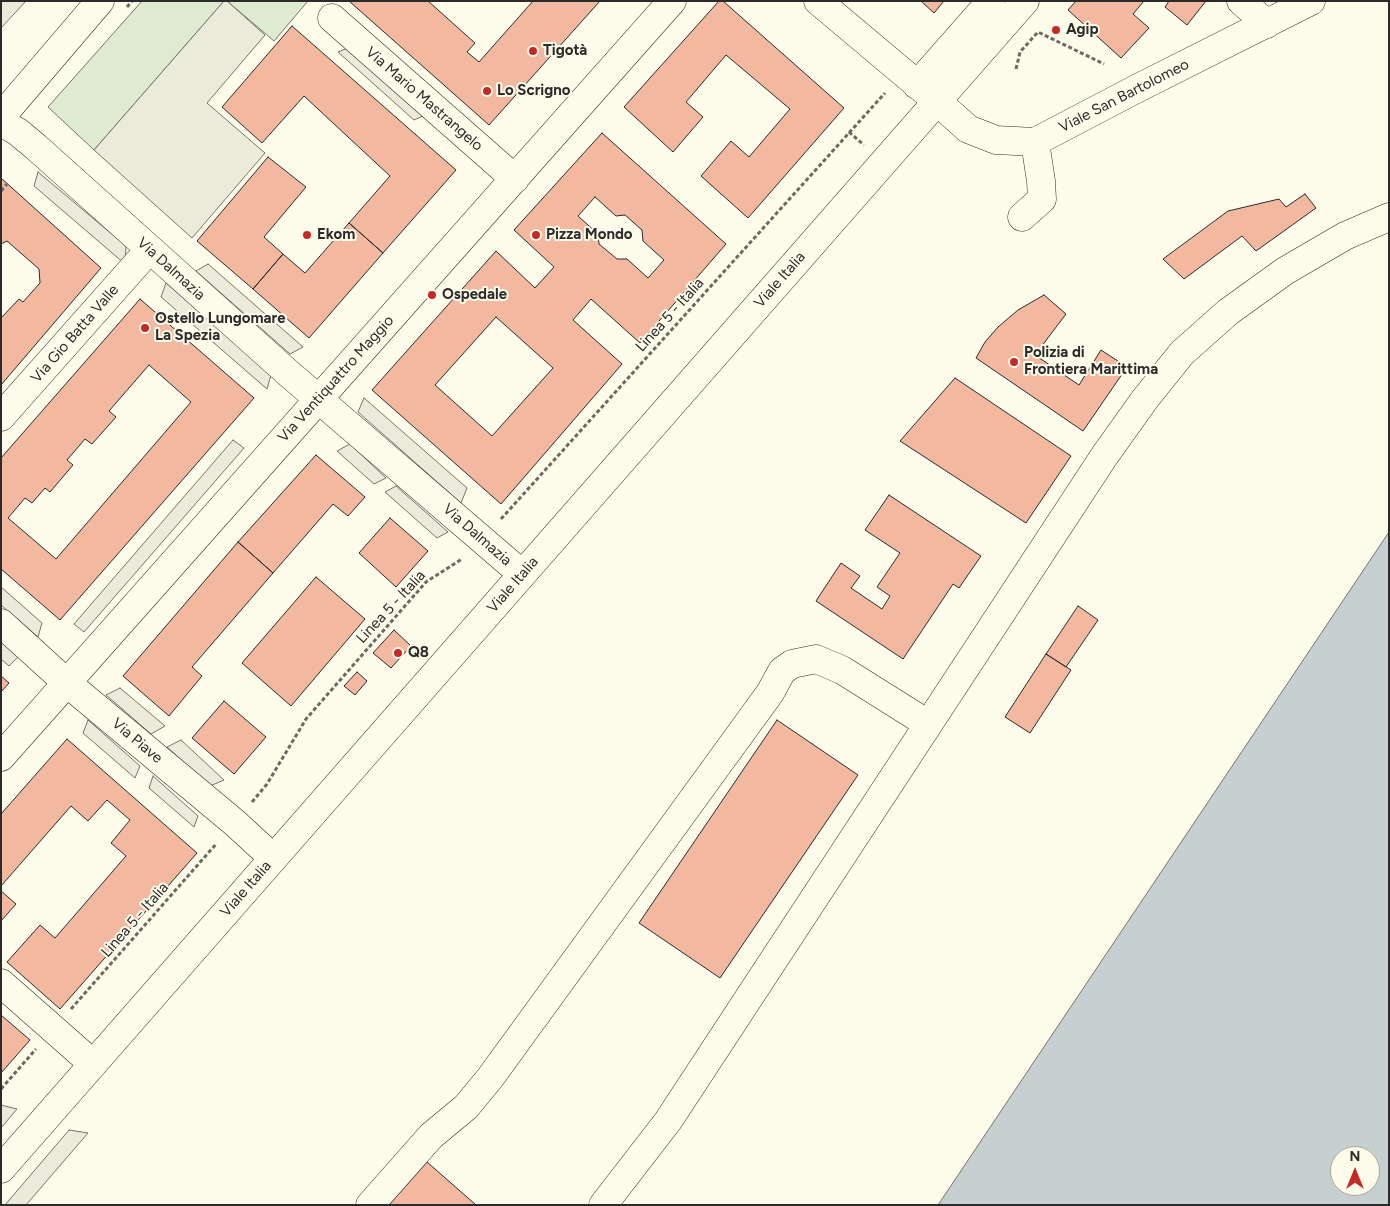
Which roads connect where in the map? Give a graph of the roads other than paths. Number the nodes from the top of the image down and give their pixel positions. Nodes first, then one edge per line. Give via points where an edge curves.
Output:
1 (100, 1) edge
2 (672, 1) edge
3 (818, 1) edge
4 (991, 1) edge
5 (1025, 1) edge
6 (1241, 1) edge
7 (1311, 1) edge
8 (332, 18) dead end
9 (1267, 24) junction
10 (919, 86) junction
11 (1, 117) edge
12 (1, 122) edge
13 (1034, 142) junction
14 (515, 179) junction
15 (1022, 217) dead end
16 (1389, 217) edge
17 (149, 250) junction
18 (318, 398) junction
19 (1, 417) edge
20 (522, 574) junction
21 (1, 623) edge
22 (67, 683) junction
23 (928, 724) junction
24 (1, 757) edge
25 (273, 858) junction
26 (1, 983) edge
27 (93, 1064) junction
28 (1, 1169) edge
29 (370, 1205) edge
30 (603, 1205) edge

1 - 11 street
2 - 14 street, Via Ventiquattro Maggio
3 - 10 street
4 - 10 street, Viale Italia
5 - 10 street, Viale Italia
6 - 9 street
7 - 9 street, Viale San Bartolomeo
8 - 14 street, Via Mario Mastrangelo
9 - 13 street, Viale San Bartolomeo
10 - 13 street via 968,129 996,140
10 - 20 street, Viale Italia
12 - 17 street, Via Dalmazia via 36,147
13 - 15 street via 1042,198
14 - 18 street, Via Ventiquattro Maggio
16 - 23 street via 1345,236 1285,271 1228,312 1182,353 1105,455
17 - 18 street, Via Dalmazia
17 - 19 street, Via Gio Batta Valle
18 - 20 street, Via Dalmazia
18 - 22 street, Via Ventiquattro Maggio
20 - 25 street, Viale Italia
21 - 22 street, Via Piave
22 - 24 street, Via Ventiquattro Maggio
22 - 25 street, Via Piave
23 - 29 street via 842,670 816,659 792,664 782,671 770,694 490,1078 466,1107 430,1136
23 - 30 street via 668,1121
25 - 27 street, Viale Italia
26 - 27 street
27 - 28 street, Viale Italia

